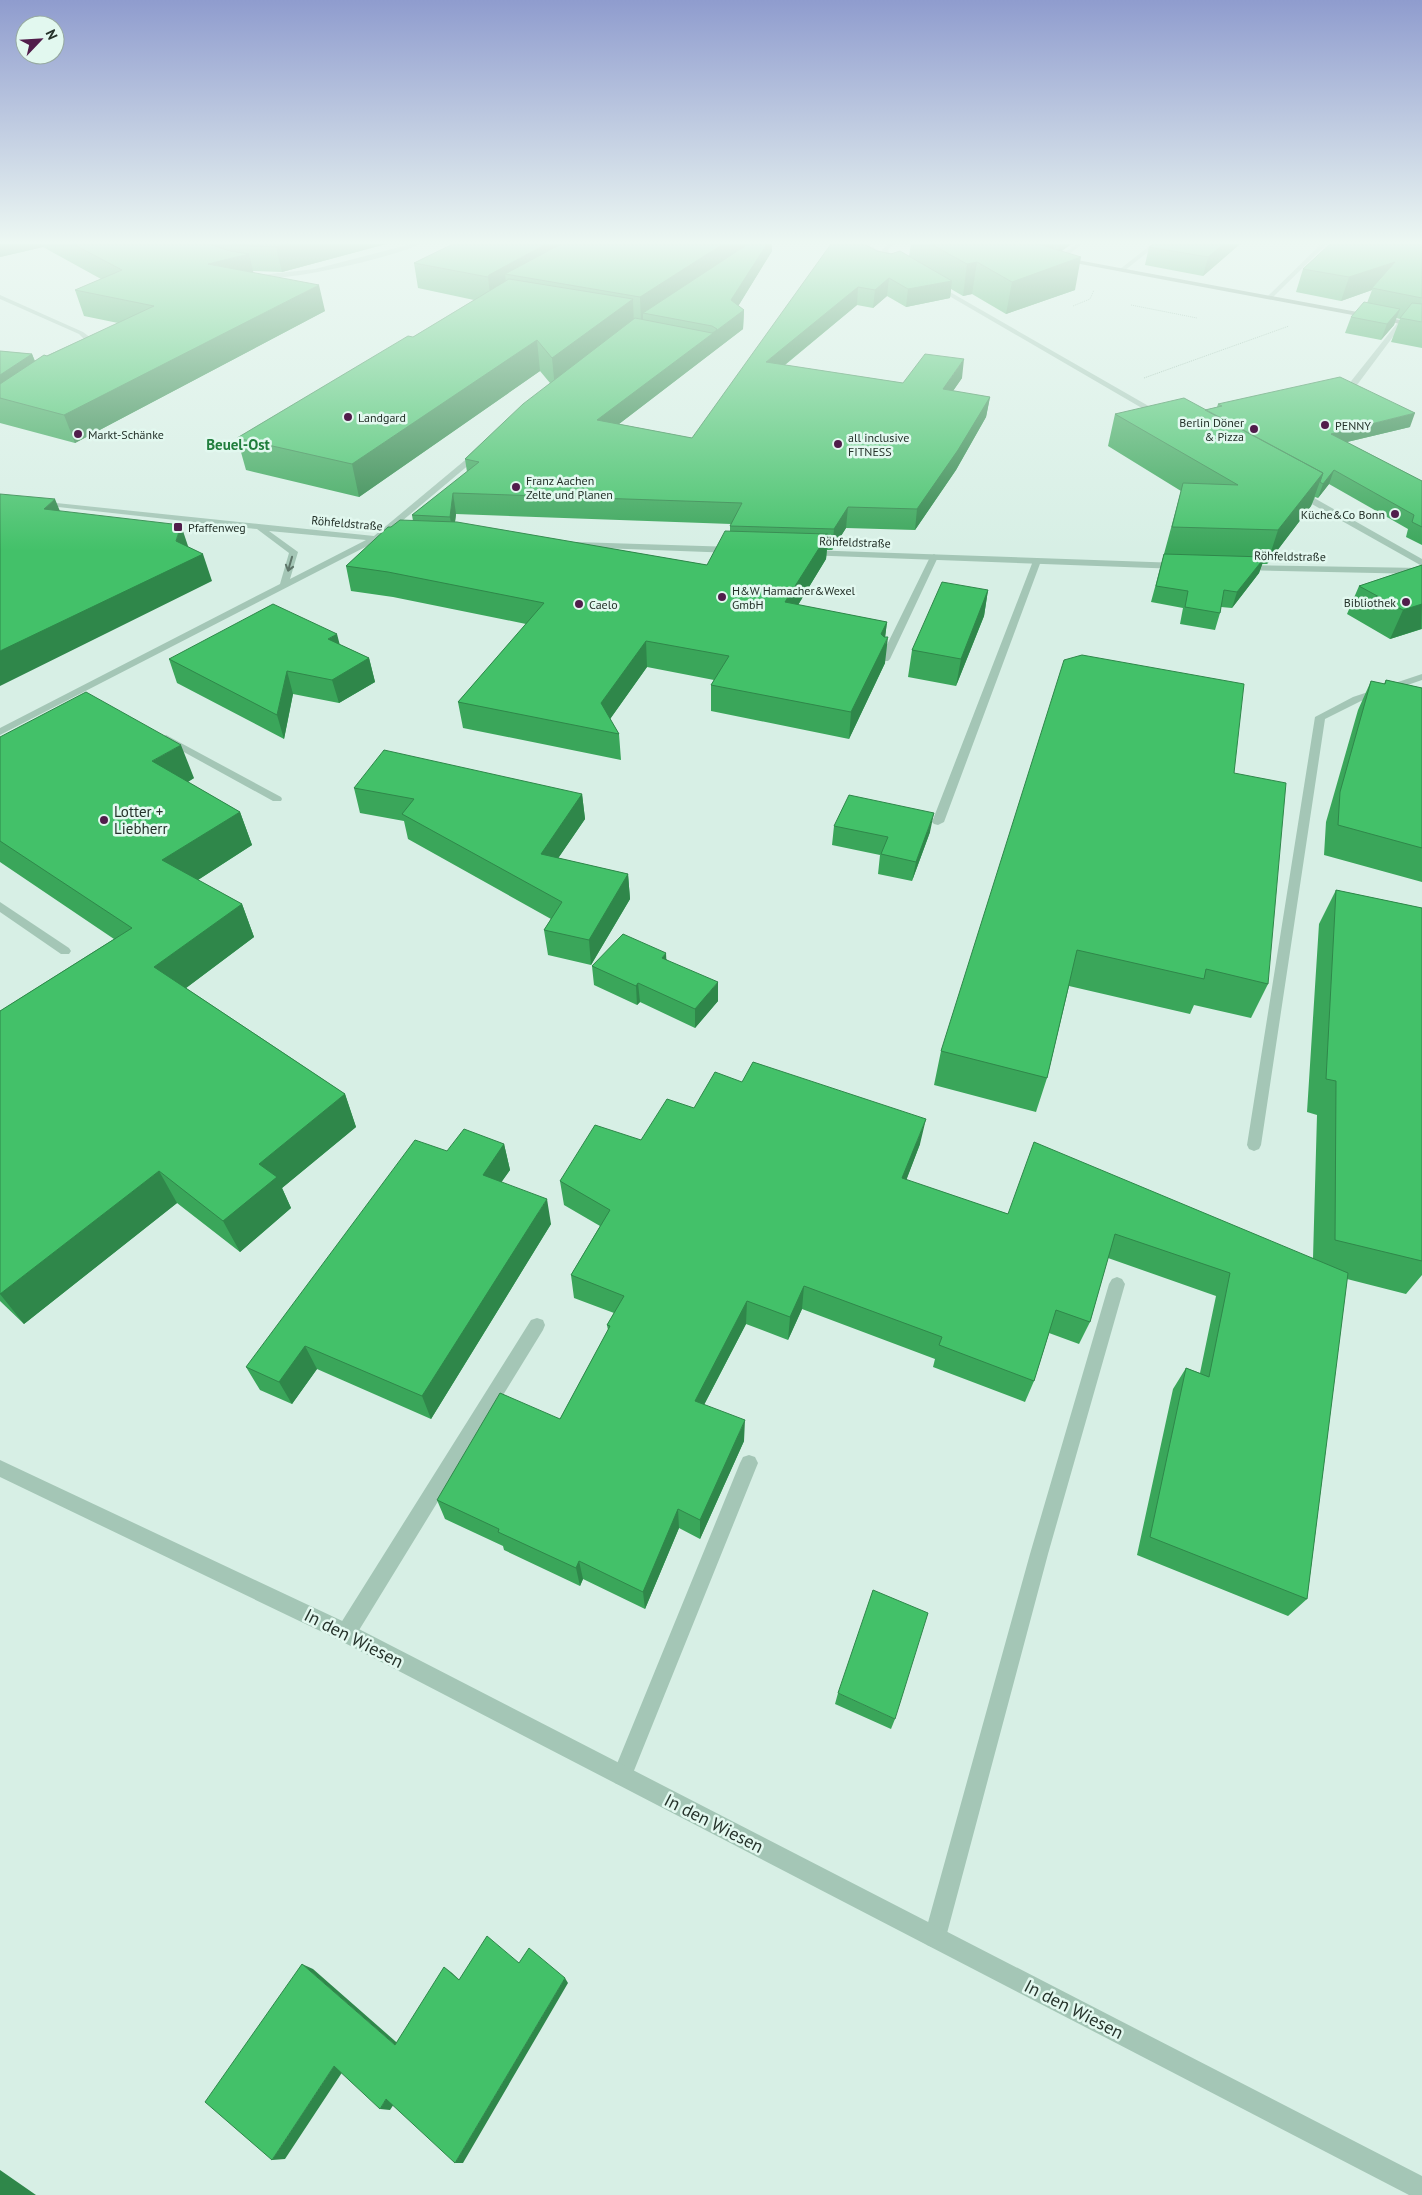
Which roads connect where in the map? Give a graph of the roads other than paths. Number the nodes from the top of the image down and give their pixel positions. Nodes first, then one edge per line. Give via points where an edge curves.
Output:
1 (91, 346) edge
2 (1040, 346) edge
3 (1382, 346) edge
4 (84, 358) edge
5 (1351, 387) edge
6 (1172, 422) edge
7 (484, 449) edge
8 (1286, 486) edge
9 (33, 502) edge
10 (259, 528) junction
11 (375, 539) junction
12 (404, 540) edge
13 (563, 545) edge
14 (741, 550) edge
15 (800, 552) edge
16 (934, 557) junction
17 (1037, 561) junction
18 (1422, 563) edge
19 (1186, 566) edge
20 (1236, 568) edge
21 (1422, 571) edge
22 (284, 584) junction
23 (885, 659) edge
24 (1422, 677) edge
25 (0, 732) edge
26 (157, 733) edge
27 (277, 799) dead end
28 (938, 822) dead end
29 (0, 906) edge
30 (65, 951) dead end
31 (1254, 1145) dead end
32 (1117, 1284) dead end
33 (537, 1324) dead end
34 (748, 1463) dead end
35 (0, 1468) edge
36 (346, 1633) junction
37 (622, 1776) junction
38 (935, 1937) junction
39 (1422, 2189) edge

1 - 4 street
2 - 6 street
3 - 5 street
7 - 11 street
8 - 18 street
9 - 10 street, Röhfeldstraße
10 - 11 street, Röhfeldstraße
10 -> 22 street, Röhfeldstraße via 294,552
11 - 12 street, Röhfeldstraße
11 - 22 street
13 - 14 street
15 - 16 street, Röhfeldstraße
16 - 17 street, Röhfeldstraße
16 - 23 street
17 - 19 street, Röhfeldstraße
17 - 28 street
20 - 21 street, Röhfeldstraße
22 - 25 street via 84,693
24 - 31 street via 1358,699 1320,717
26 - 27 street
29 - 30 street
32 - 38 street via 1039,1554
33 - 36 street
34 - 37 street
35 - 36 street, In den Wiesen
36 - 37 street, In den Wiesen
37 - 38 street, In den Wiesen
38 - 39 street, In den Wiesen

